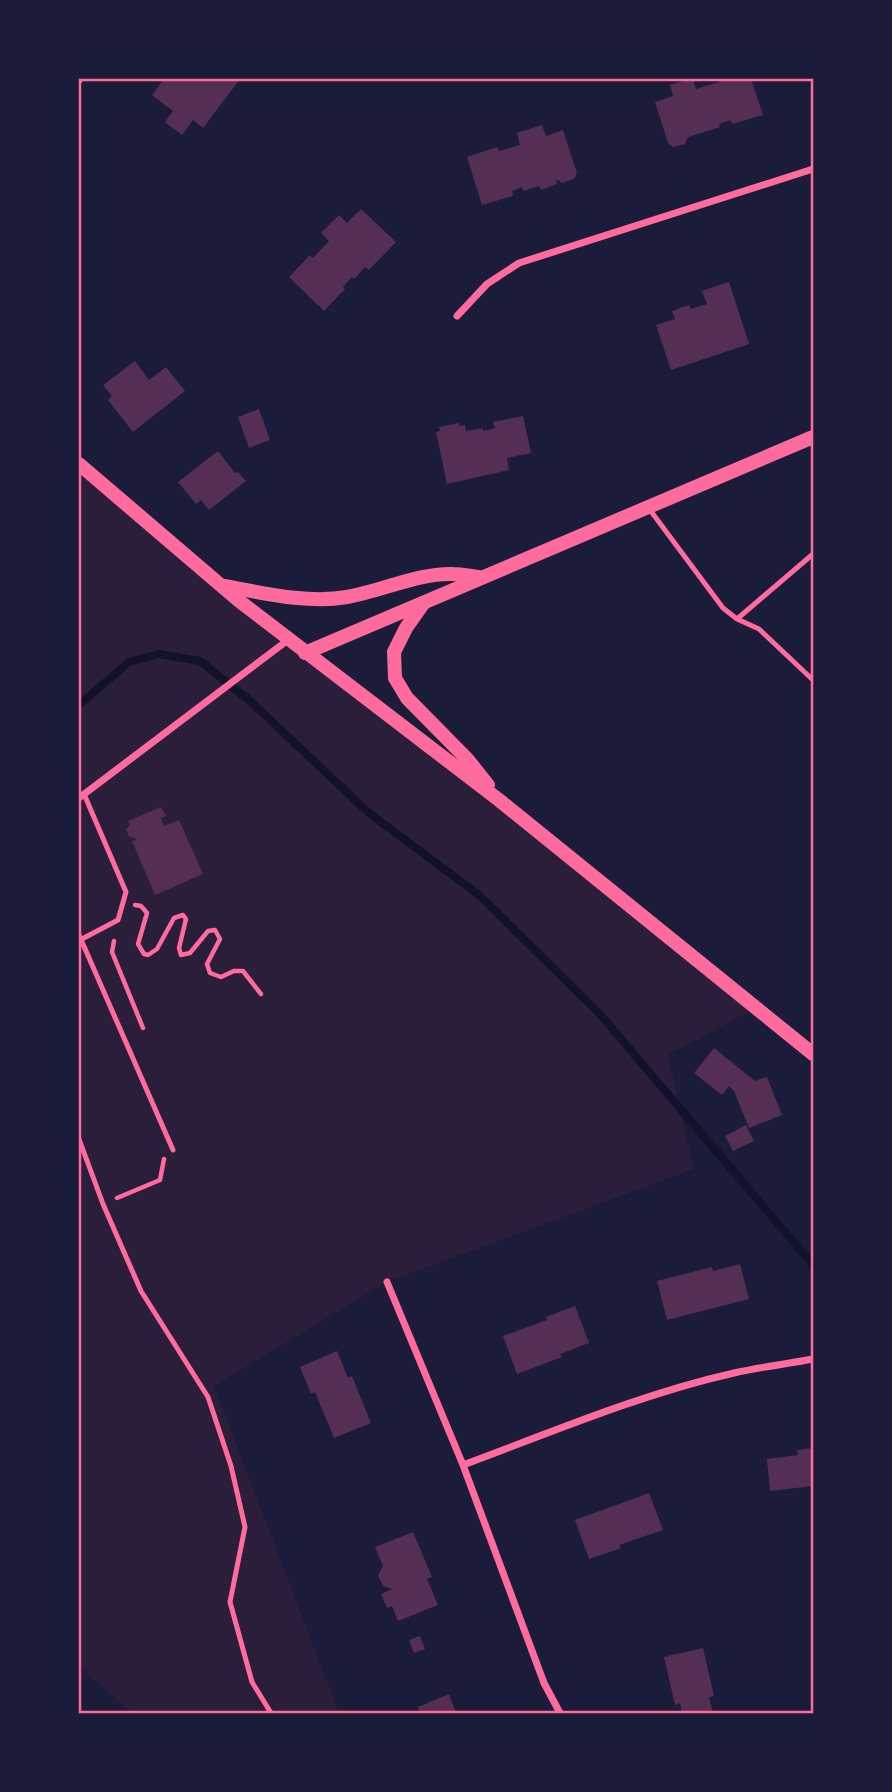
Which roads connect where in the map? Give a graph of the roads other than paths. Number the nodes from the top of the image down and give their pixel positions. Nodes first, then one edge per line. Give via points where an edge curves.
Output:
1 (813, 169) edge
2 (457, 316) dead end
3 (813, 437) edge
4 (79, 464) edge
5 (648, 507) junction
6 (813, 554) edge
7 (481, 578) junction
8 (221, 585) junction
9 (424, 603) junction
10 (737, 619) junction
11 (288, 640) junction
12 (305, 653) junction
13 (813, 680) edge
14 (81, 796) edge
15 (499, 800) junction
16 (80, 937) edge
17 (813, 1054) edge
18 (79, 1139) edge
19 (173, 1150) road end
20 (387, 1282) dead end
21 (813, 1359) edge
22 (463, 1465) junction
23 (271, 1713) edge
24 (560, 1713) edge

1 - 2 street via 519,263 487,284
3 - 5 main road
4 - 8 main road
5 - 7 main road
5 - 10 lane via 713,598
6 - 10 lane
7 - 8 main road via 452,574 422,577 344,598 305,598
7 - 9 main road
8 - 11 main road
9 - 12 main road
9 - 15 main road via 394,652 395,678 407,698 468,760
10 - 13 lane via 759,629
11 - 12 main road
11 - 14 street
12 - 15 main road
14 - 16 lane via 126,892 118,919
15 - 17 main road
16 - 19 lane
18 - 23 lane via 141,1291 212,1408 245,1527 230,1602 252,1682
20 - 22 street
21 - 22 street via 734,1373 671,1391
22 - 24 street via 544,1683

